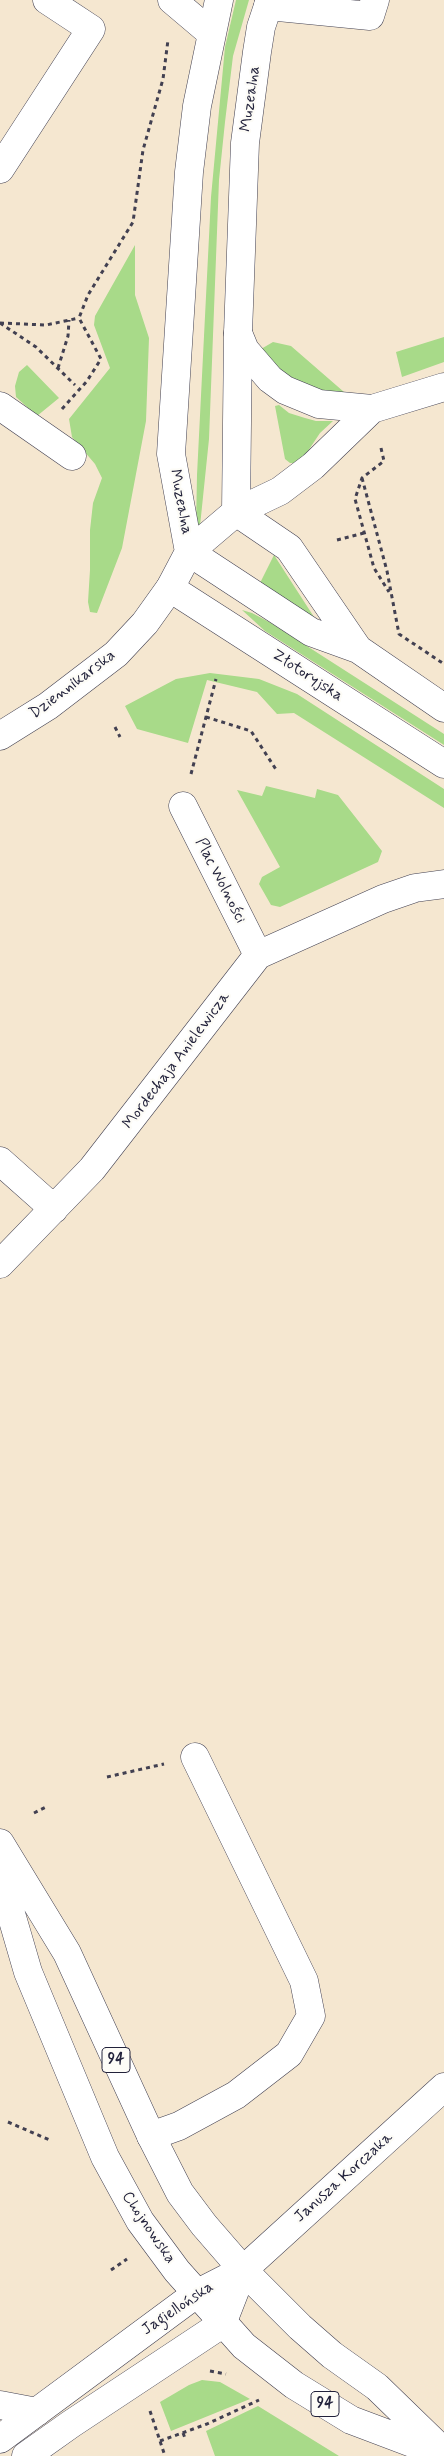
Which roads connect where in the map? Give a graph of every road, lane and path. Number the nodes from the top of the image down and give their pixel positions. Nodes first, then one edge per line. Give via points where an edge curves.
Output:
1 (48, 0) edge
2 (219, 0) edge
3 (374, 0) edge
4 (173, 1) edge
5 (269, 3) edge
6 (211, 33) junction
7 (0, 169) edge
8 (79, 318) junction
9 (69, 320) junction
10 (0, 323) edge
11 (238, 333) junction
12 (58, 368) junction
13 (75, 384) dead end
14 (444, 387) edge
15 (0, 406) edge
16 (372, 409) junction
17 (57, 415) dead end
18 (381, 448) dead end
19 (72, 456) dead end
20 (362, 478) junction
21 (236, 512) junction
22 (364, 533) junction
23 (337, 540) dead end
24 (189, 552) junction
25 (170, 588) junction
26 (391, 595) junction
27 (358, 649) junction
28 (444, 664) edge
29 (216, 680) dead end
30 (444, 708) edge
31 (206, 717) junction
32 (115, 727) dead end
33 (0, 736) edge
34 (120, 737) dead end
35 (198, 746) dead end
36 (444, 764) edge
37 (277, 771) dead end
38 (182, 806) dead end
39 (444, 884) edge
40 (258, 955) junction
41 (0, 1161) edge
42 (54, 1209) junction
43 (0, 1264) edge
44 (195, 1757) joint
45 (107, 1777) dead end
46 (46, 1807) dead end
47 (34, 1813) dead end
48 (0, 1843) edge
49 (0, 1876) edge
50 (444, 2087) edge
51 (8, 2122) dead end
52 (151, 2136) junction
53 (52, 2141) dead end
54 (243, 2270) junction
55 (196, 2294) junction
56 (222, 2324) junction
57 (203, 2370) dead end
58 (233, 2376) dead end
59 (264, 2397) dead end
60 (0, 2405) edge
61 (149, 2407) dead end
62 (36, 2412) junction
63 (183, 2432) junction
64 (185, 2438) dead end
65 (0, 2439) edge
66 (160, 2441) junction
67 (444, 2454) edge
68 (26, 2456) edge
69 (165, 2456) edge

1 - 7 main road via 91,29
2 - 6 main road, Muzealna
3 - 5 main road via 370,16
4 - 6 main road
4 - 8 path via 163,79 143,150 133,222 88,295
5 - 11 main road, Muzealna via 257,52 245,143
6 - 24 main road, Muzealna via 189,172 171,454
8 - 9 path
8 - 17 path via 101,359 87,381
9 - 10 path via 46,325
9 - 12 path via 68,336
10 - 12 path via 36,347
11 - 16 main road via 256,366 285,390 318,404
11 - 21 main road, Muzealna
12 - 13 path
14 - 16 main road
15 - 19 main road
16 - 21 main road via 287,486
18 - 20 path via 384,461
20 - 22 path via 355,499
20 - 26 path
21 - 24 main road, Muzealna
21 - 27 main road via 289,548
22 - 23 path
22 - 26 path via 374,568
24 - 25 main road, Dziennikarska
24 - 27 main road via 311,632
25 - 33 main road, Dziennikarska via 145,623 116,654 53,702
25 - 36 main road, Złotoryjska
26 - 28 path via 399,634
27 - 30 main road
29 - 31 path
31 - 35 path
31 - 37 path via 251,730
32 - 34 path
38 - 40 main road, Plac Wolności
39 - 40 main road, Mordechaja Anielewicza via 415,888 383,899
40 - 42 main road, Mordechaja Anielewicza via 123,1132
41 - 42 main road
42 - 43 main road, Mordechaja Anielewicza
44 - 45 path
44 - 52 main road via 304,1980 311,2016 289,2054 236,2094 179,2126
46 - 47 path
48 - 52 main road, Chojnowska / 94 via 67,1953
49 - 55 main road, Chojnowska / 94 via 28,1972 105,2157 140,2221
50 - 54 main road, Janusza Korczaka
51 - 53 path
52 - 54 main road, Chojnowska / 94 via 180,2192
54 - 55 main road, Jagiellońska
54 - 56 main road, Jagiellońska
54 - 67 main road, Chojnowska / 94 via 324,2349 376,2387
55 - 56 main road, Chojnowska / 94
55 - 62 main road, Jagiellońska
56 - 67 main road, Chojnowska / 94 via 276,2372 351,2420
56 - 68 main road
57 - 58 path
59 - 63 path
60 - 62 main road
61 - 66 path
62 - 65 main road, Jagiellońska
63 - 64 path
63 - 66 path
66 - 69 path

